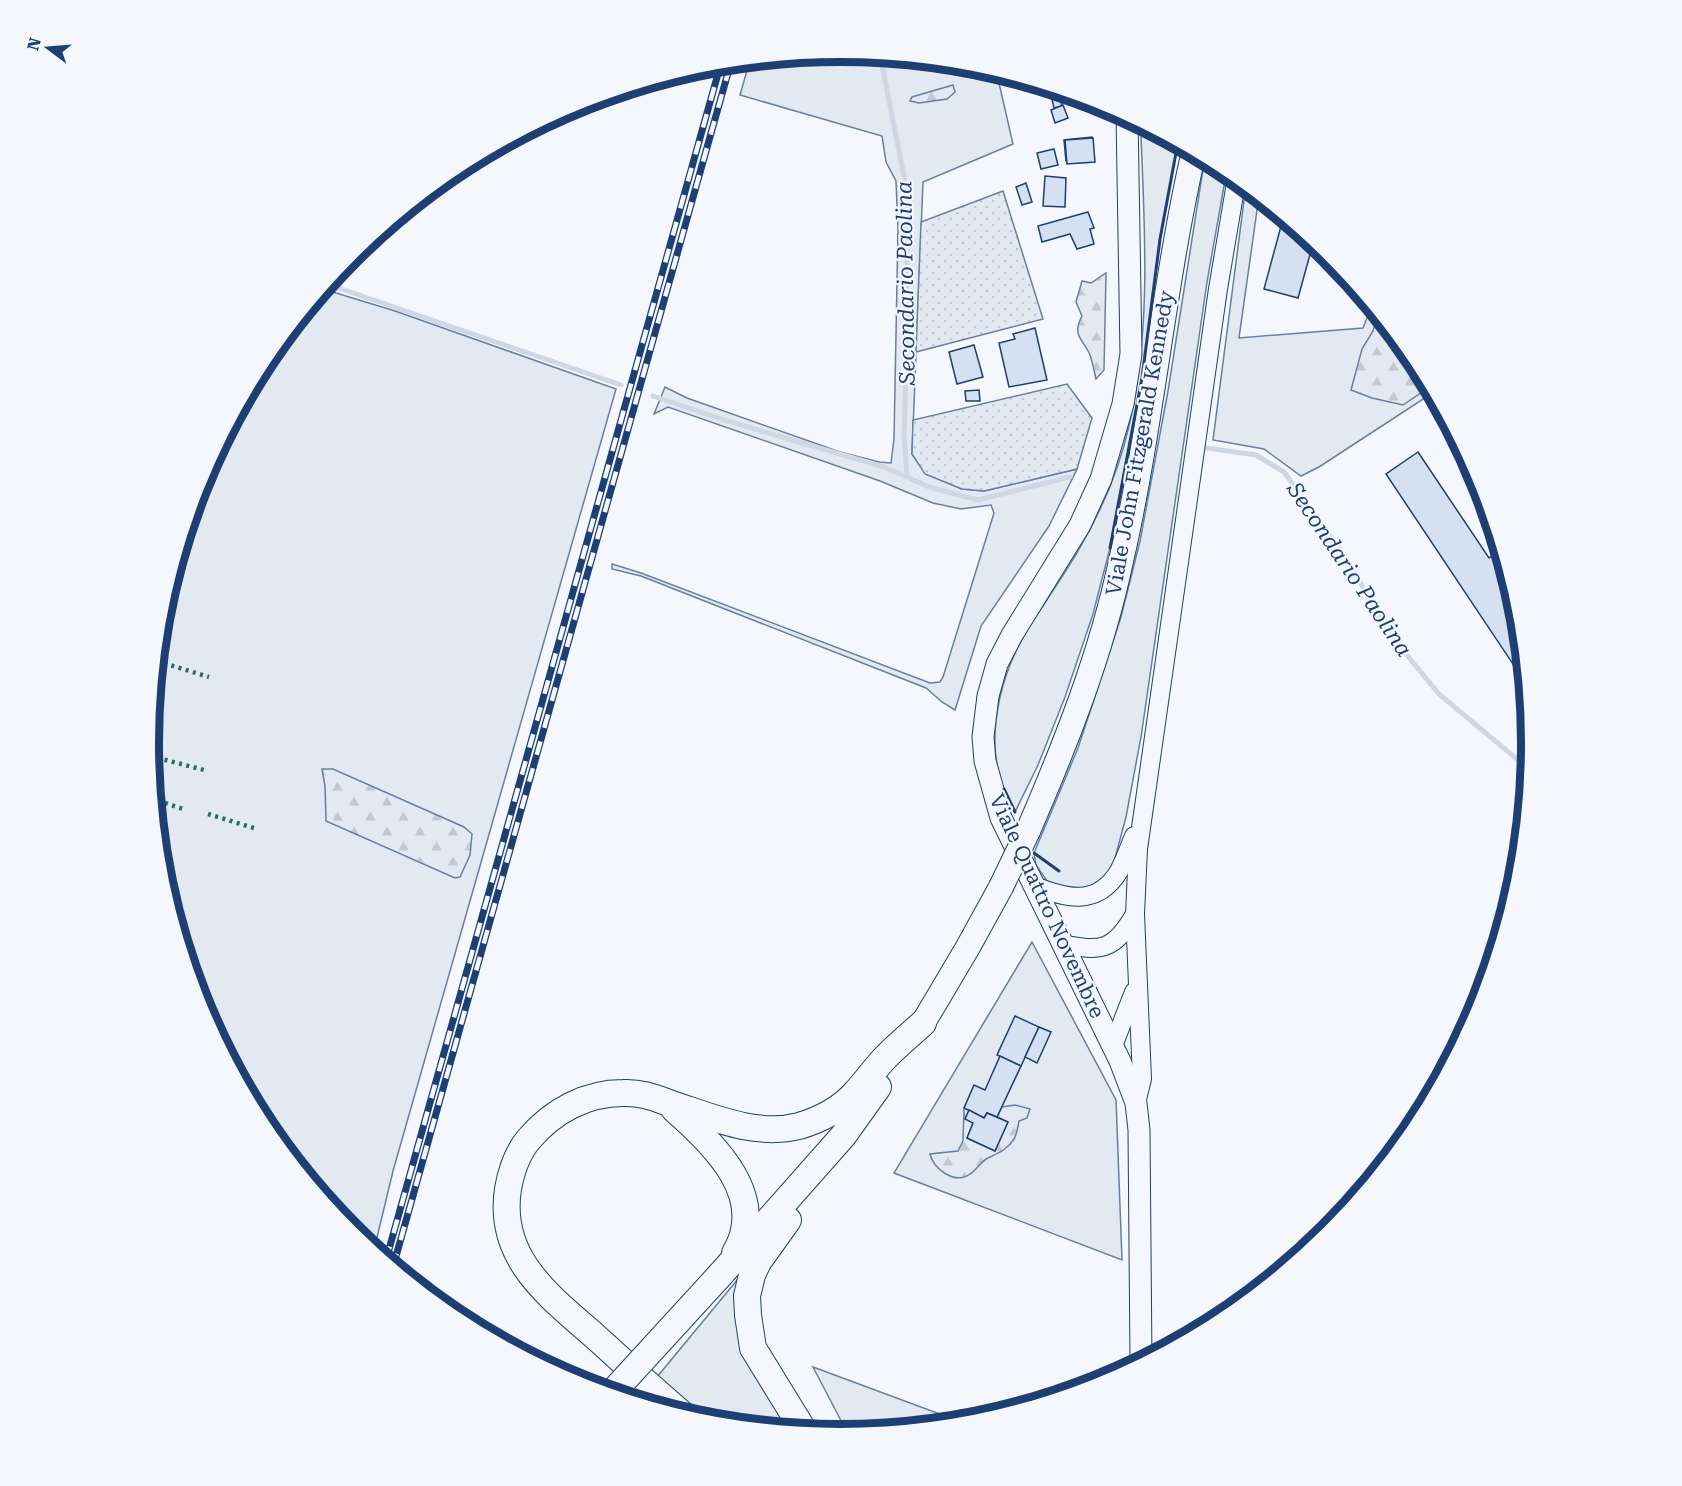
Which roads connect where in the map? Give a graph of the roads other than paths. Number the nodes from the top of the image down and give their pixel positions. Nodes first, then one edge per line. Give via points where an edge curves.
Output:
1 (1127, 125) edge
2 (1192, 159) edge
3 (1235, 187) edge
4 (1142, 818) junction
5 (1032, 885) junction
6 (1136, 914) junction
7 (1062, 944) junction
8 (1138, 979) junction
9 (923, 1023) junction
10 (1113, 1046) junction
11 (666, 1102) junction
12 (1136, 1103) junction
13 (820, 1163) junction
14 (723, 1272) junction
15 (1141, 1355) edge
16 (618, 1387) edge
17 (668, 1402) edge
18 (799, 1423) edge

1 - 5 main road, Viale Quattro Novembre via 1131,354 1123,404 1101,479 1080,525 1012,635 997,664 988,696 983,737 990,785
2 - 9 main road, Viale John Fitzgerald Kennedy, bridge via 1141,460 1108,616 1057,764 1028,831 968,947
3 - 4 street
4 - 5 street via 1118,873 1101,890 1071,898
4 - 6 street
5 - 7 main road, Viale Quattro Novembre
6 - 7 street via 1125,931 1100,949
6 - 8 street
7 - 10 main road, Viale Quattro Novembre
8 - 10 street
8 - 12 street via 1142,1079
9 - 11 highway via 841,1106 798,1126 746,1127
9 - 13 highway
10 - 12 main road, Viale Quattro Novembre
11 - 14 highway via 717,1149 739,1185 746,1227 742,1242
11 - 17 highway via 637,1093 606,1094 569,1105 549,1118 525,1143 515,1164 507,1192 506,1218 522,1263 544,1290
12 - 15 main road, Viale Quattro Novembre
13 - 14 highway
13 - 18 highway via 805,1195 758,1262 747,1296 753,1347
14 - 16 highway, bridge

